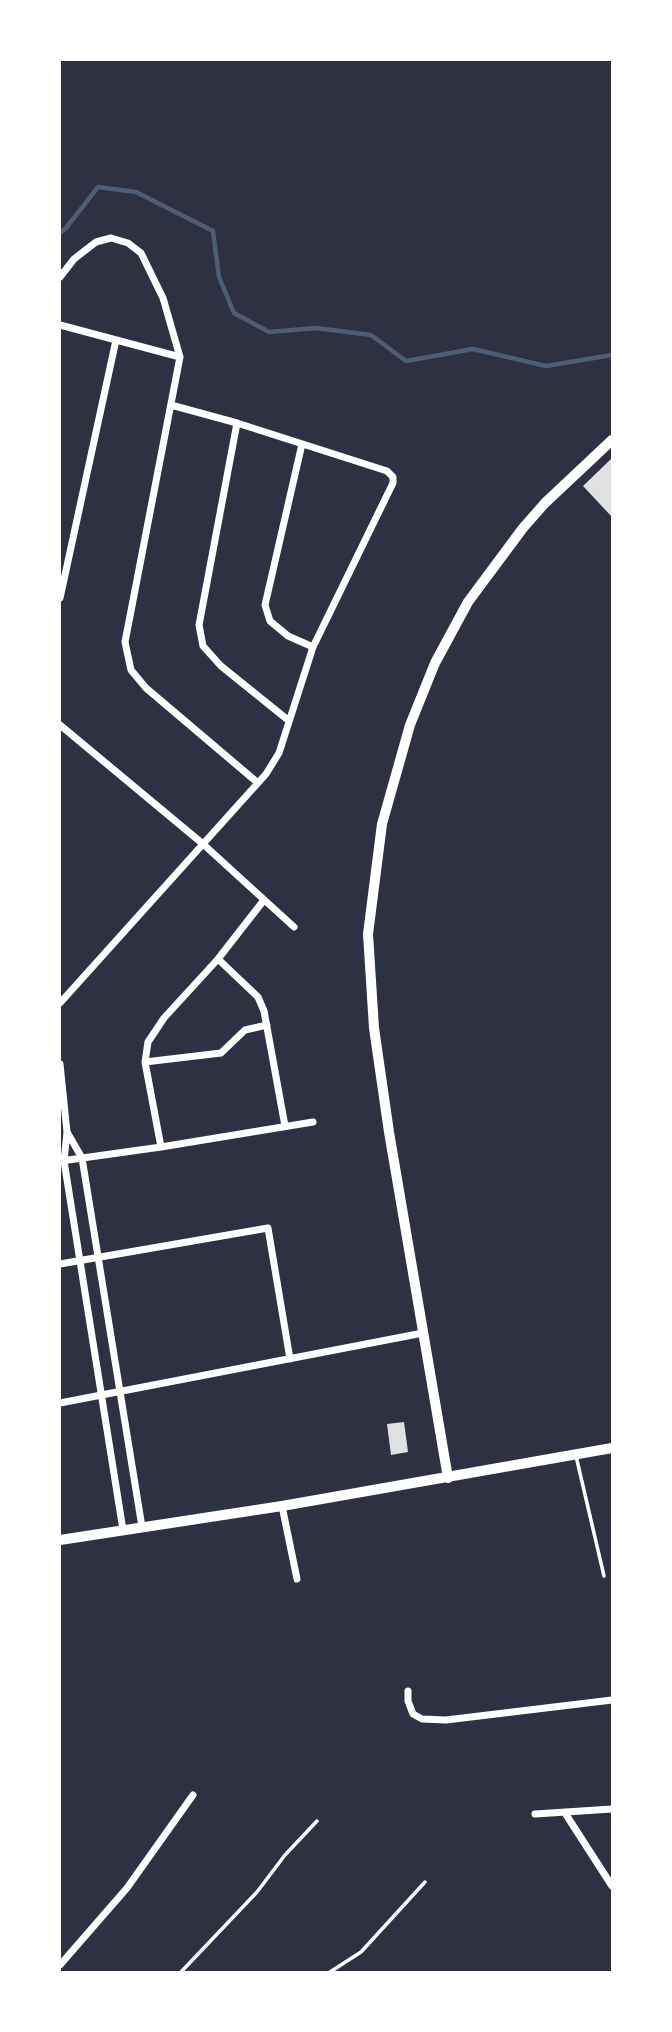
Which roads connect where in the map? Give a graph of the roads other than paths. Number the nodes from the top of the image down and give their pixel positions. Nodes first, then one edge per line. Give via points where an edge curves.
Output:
1 (60, 277) edge
2 (60, 325) edge
3 (117, 341) junction
4 (180, 358) junction
5 (171, 405) junction
6 (237, 423) junction
7 (612, 440) edge
8 (302, 444) junction
9 (60, 598) edge
10 (313, 647) junction
11 (288, 720) junction
12 (60, 725) edge
13 (258, 783) junction
14 (202, 844) junction
15 (264, 900) junction
16 (294, 927) dead end
17 (218, 959) junction
18 (60, 1003) edge
19 (267, 1025) junction
20 (145, 1062) junction
21 (60, 1064) edge
22 (313, 1122) dead end
23 (285, 1126) junction
24 (67, 1132) junction
25 (161, 1147) junction
26 (82, 1158) junction
27 (62, 1161) edge
28 (98, 1257) junction
29 (80, 1260) junction
30 (60, 1264) edge
31 (423, 1333) junction
32 (290, 1359) junction
33 (120, 1392) junction
34 (102, 1395) junction
35 (60, 1403) edge
36 (612, 1448) edge
37 (576, 1454) junction
38 (448, 1478) junction
39 (282, 1506) junction
40 (142, 1527) junction
41 (123, 1530) junction
42 (60, 1540) edge
43 (604, 1576) dead end
44 (297, 1579) dead end
45 (408, 1691) dead end
46 (612, 1700) edge
47 (193, 1795) dead end
48 (612, 1810) edge
49 (565, 1813) junction
50 (535, 1814) dead end
51 (317, 1821) dead end
52 (425, 1882) dead end
53 (612, 1886) edge
54 (60, 1965) edge
55 (181, 1972) edge
56 (330, 1972) edge

1 - 4 street via 96,242 111,238 128,243 141,253 163,298
2 - 3 street
3 - 4 street
3 - 9 street
4 - 5 street
5 - 6 street
5 - 13 street via 125,642 131,670
6 - 8 street
6 - 11 street via 199,625 203,646 221,666
7 - 31 street via 545,503 468,603 435,663 410,725 382,824 368,934 374,1028
8 - 10 street via 265,605 270,621 288,636
8 - 10 street via 387,471 394,483
10 - 11 street
11 - 13 street via 279,753
12 - 14 street
13 - 14 street
14 - 15 street
14 - 18 street
15 - 16 street
15 - 17 street
17 - 19 street via 258,996
17 - 20 street via 164,1018 148,1042
19 - 20 street via 245,1030 221,1053
19 - 23 street
20 - 25 street
21 - 24 street
22 - 23 street
23 - 25 street
24 - 26 street
24 - 27 street
25 - 26 street
26 - 27 street
26 - 28 street
27 - 29 street
28 - 29 street
28 - 32 street via 268,1228
28 - 33 street
29 - 30 street
29 - 34 street
31 - 32 street
31 - 38 street
32 - 33 street
33 - 34 street
33 - 40 street
34 - 35 street
34 - 41 street
36 - 37 main road
37 - 38 main road
37 - 43 lane
38 - 39 main road
39 - 40 main road
39 - 44 street
40 - 41 main road
41 - 42 main road
45 - 46 street via 413,1714 422,1719
47 - 54 street via 127,1888
48 - 49 street
49 - 50 street
49 - 53 street
51 - 55 lane
52 - 56 lane via 361,1952

